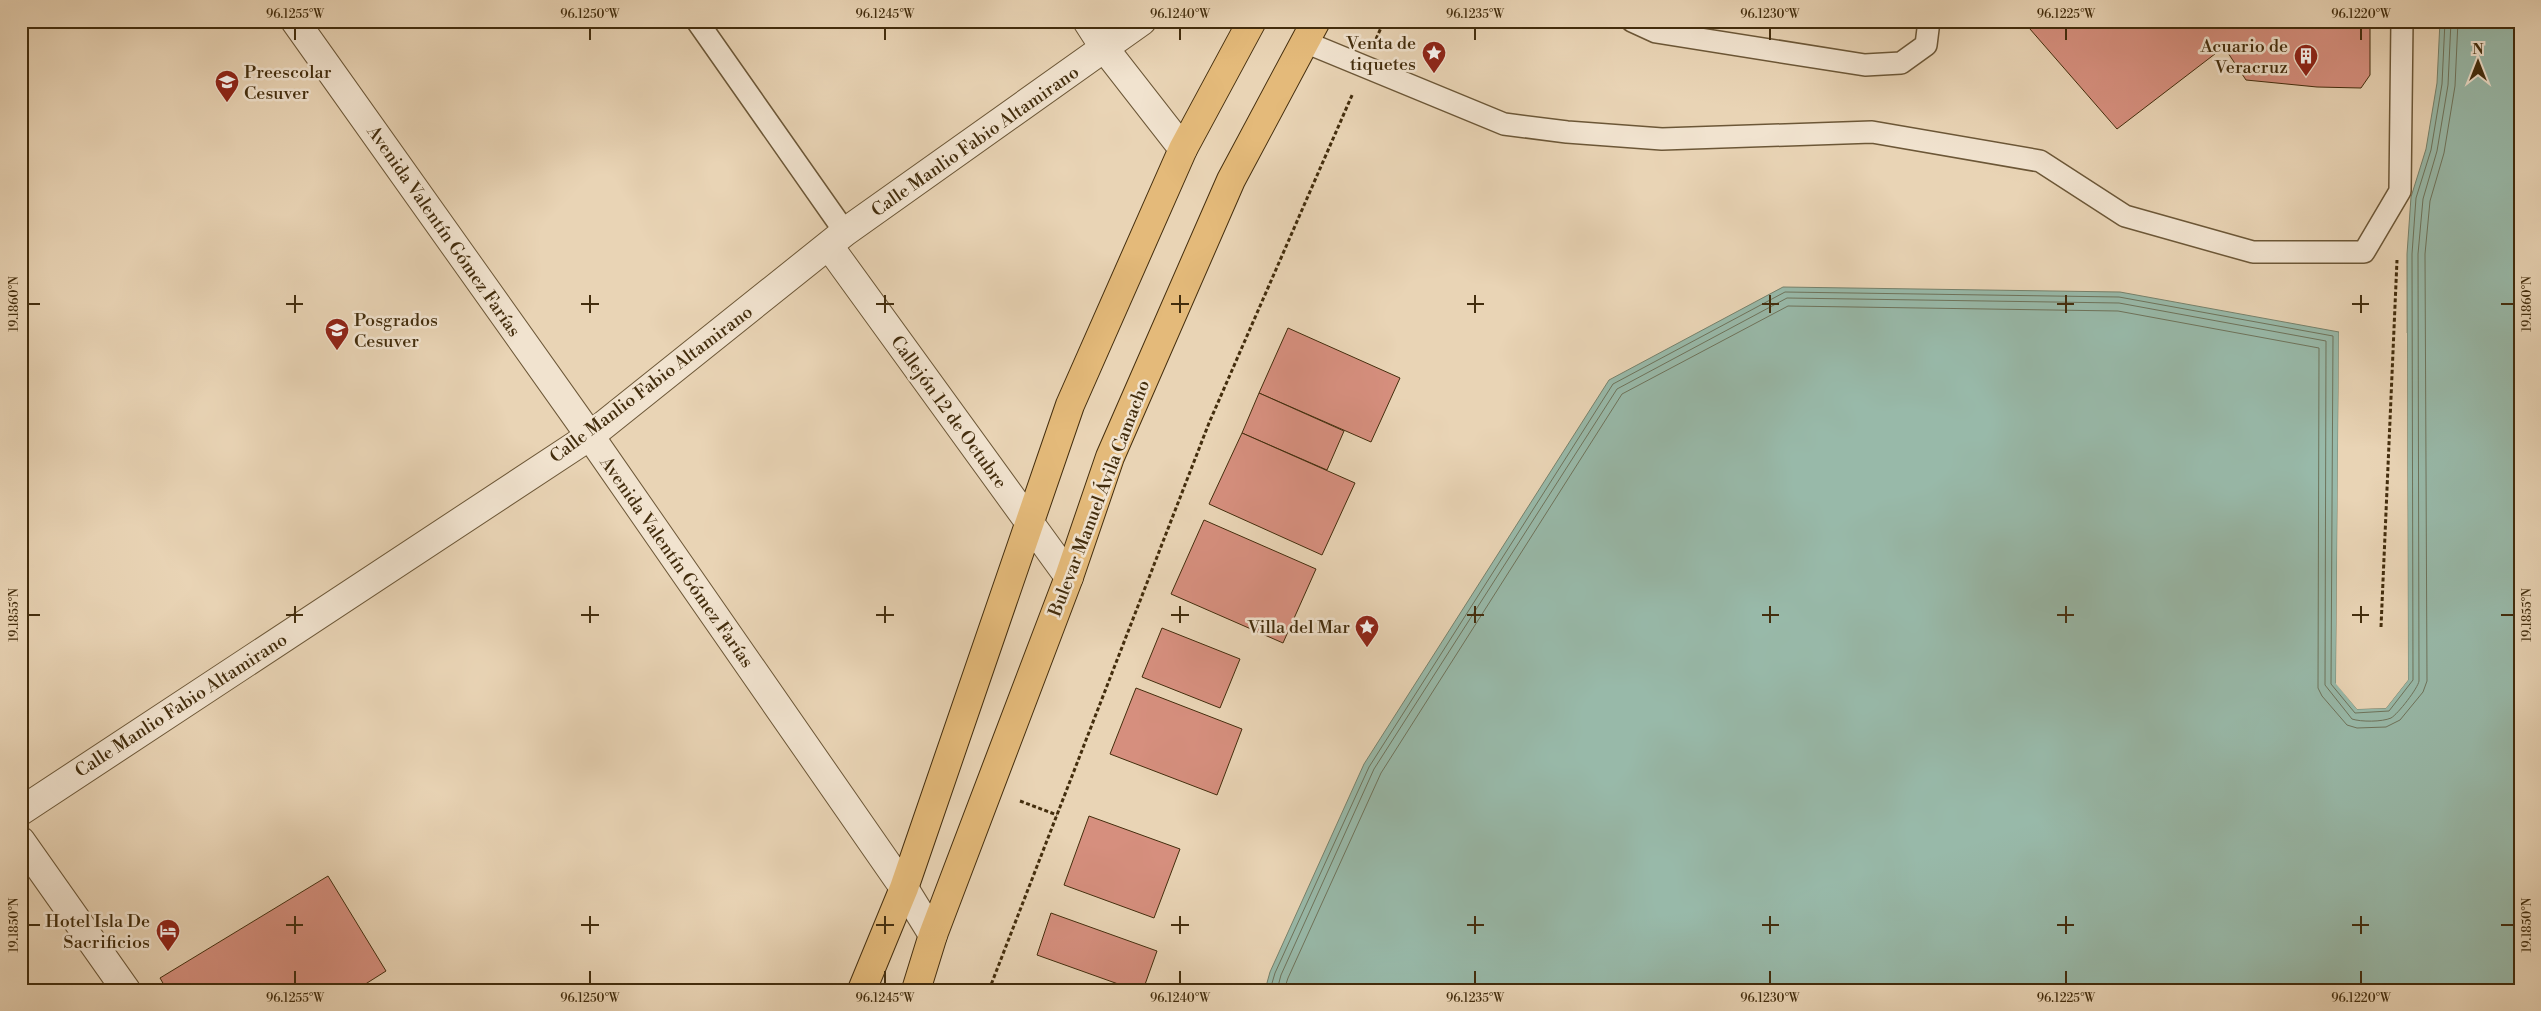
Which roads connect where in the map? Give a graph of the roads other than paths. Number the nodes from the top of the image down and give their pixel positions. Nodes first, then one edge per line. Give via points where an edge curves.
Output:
1 (295, 21) edge
2 (697, 21) edge
3 (1086, 21) edge
4 (1142, 21) edge
5 (1252, 21) edge
6 (1632, 21) edge
7 (1929, 21) edge
8 (2402, 21) edge
9 (1310, 32) edge
10 (1105, 49) junction
11 (1183, 149) junction
12 (837, 239) junction
13 (590, 436) junction
14 (1030, 524) junction
15 (1069, 577) junction
16 (21, 810) edge
17 (21, 841) edge
18 (904, 888) junction
19 (933, 935) junction
20 (126, 990) edge
21 (862, 990) edge
22 (916, 990) edge

1 - 13 street, Avenida Valentín Gómez Farías
2 - 12 lane, Callejón 12 de Octubre
3 - 10 street
4 - 10 street, Calle Manlio Fabio Altamirano
5 - 11 main road
6 - 7 lane via 1656,32 1865,65 1902,63 1926,45
8 - 9 lane via 2400,192 2364,252 2253,252 2125,216 2040,161 1872,132 1662,139 1504,124 1366,66
9 - 15 main road, Bulevar Manuel Ávila Camacho via 1232,180 1186,280 1110,457
10 - 11 street
10 - 12 street, Calle Manlio Fabio Altamirano
11 - 14 main road via 1070,405
12 - 13 street, Calle Manlio Fabio Altamirano
12 - 14 street, Callejón 12 de Octubre
13 - 16 street, Calle Manlio Fabio Altamirano
13 - 18 street, Avenida Valentín Gómez Farías
14 - 15 street, Callejón 12 de Octubre
14 - 18 main road
15 - 19 main road, Bulevar Manuel Ávila Camacho
17 - 20 street
18 - 19 street, Avenida Valentín Gómez Farías
18 - 21 main road
19 - 22 main road, Bulevar Manuel Ávila Camacho

